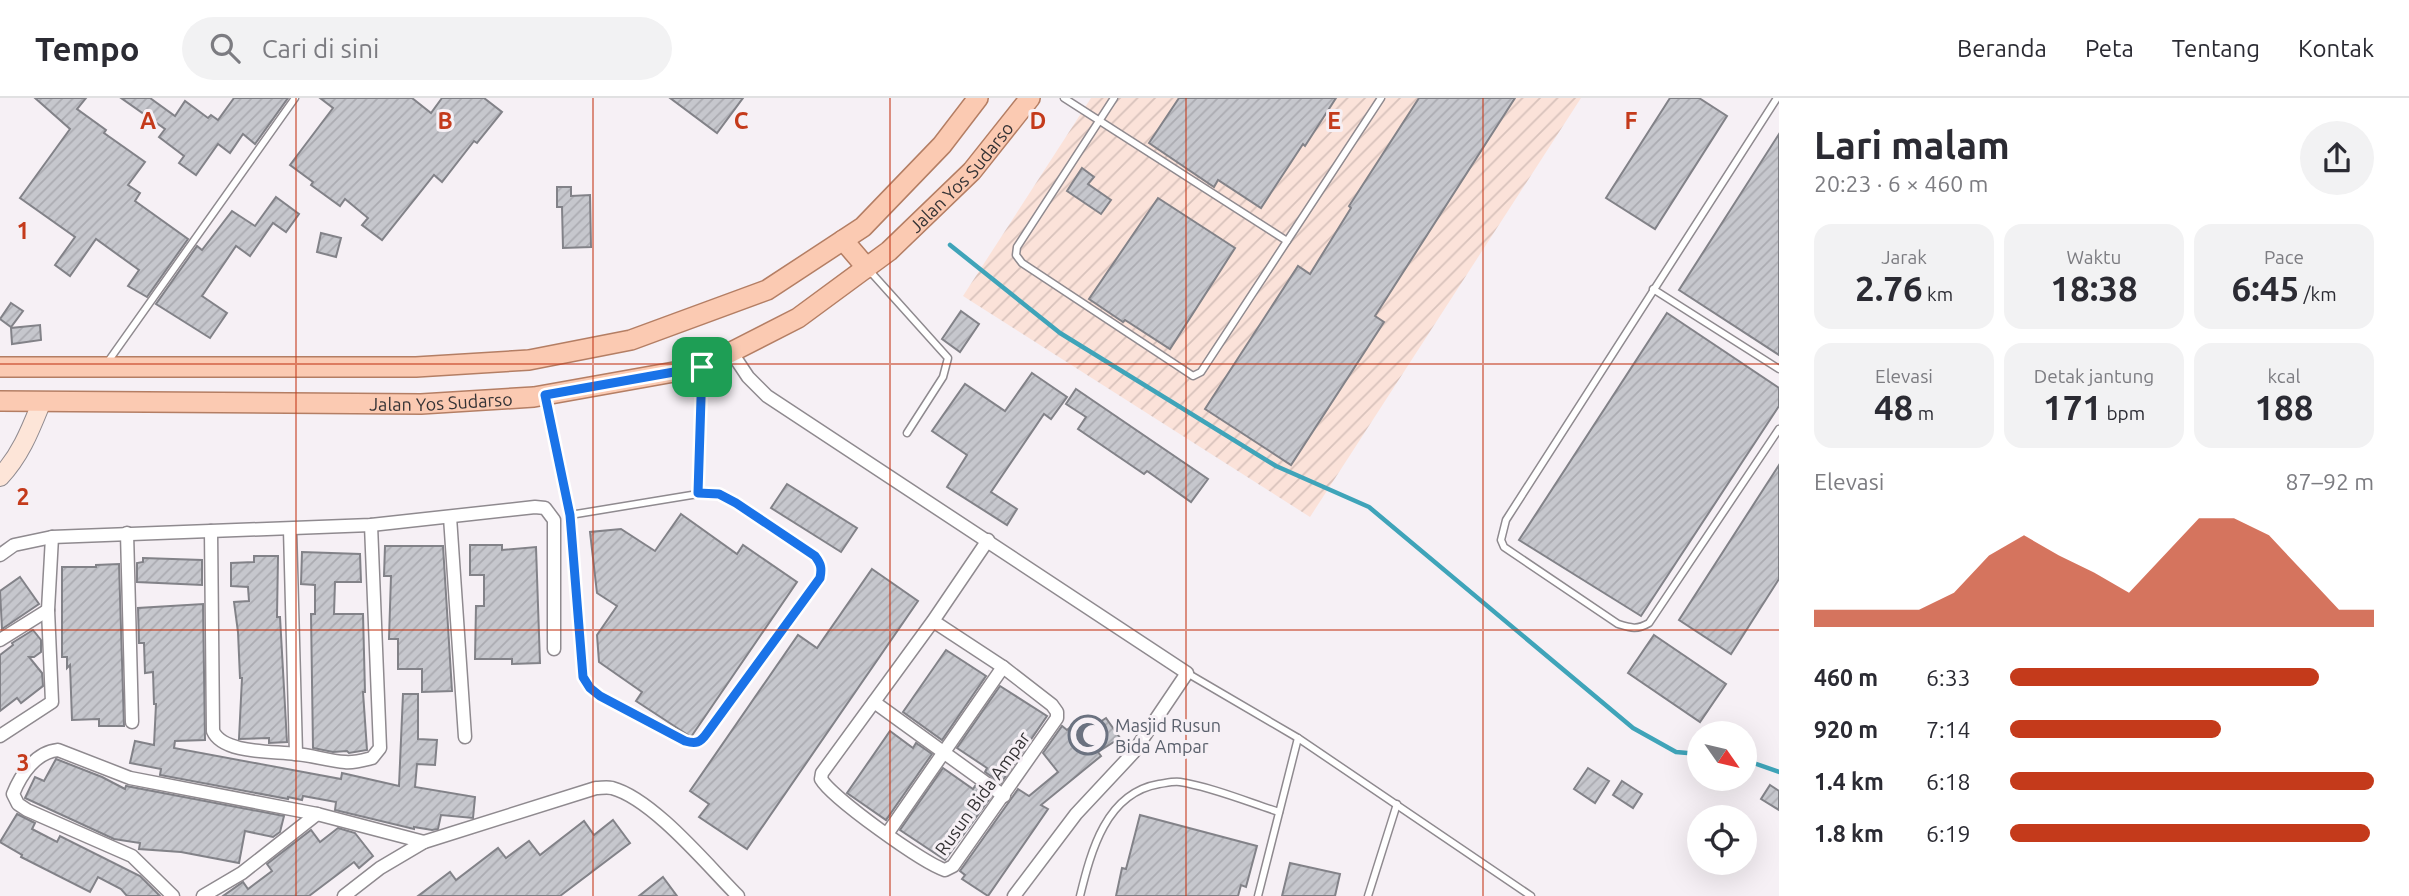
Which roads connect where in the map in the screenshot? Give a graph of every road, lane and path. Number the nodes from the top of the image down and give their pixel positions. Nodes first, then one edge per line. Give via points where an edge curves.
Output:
1 (295, 98) edge
2 (978, 98) edge
3 (1030, 98) edge
4 (1064, 98) edge
5 (1114, 98) edge
6 (1381, 98) edge
7 (1776, 103) edge
8 (1099, 122) junction
9 (844, 240) junction
10 (1287, 241) junction
11 (867, 268) junction
12 (1653, 289) junction
13 (732, 353) junction
14 (0, 367) edge
15 (103, 367) junction
16 (702, 367) junction
17 (1779, 369) edge
18 (545, 395) junction
19 (0, 401) edge
20 (42, 401) junction
21 (1779, 429) edge
22 (907, 433) dead end
23 (0, 477) edge
24 (698, 493) junction
25 (570, 515) junction
26 (450, 517) junction
27 (371, 525) junction
28 (290, 529) junction
29 (211, 531) junction
30 (127, 533) junction
31 (52, 537) junction
32 (988, 540) junction
33 (0, 555) edge
34 (48, 610) junction
35 (933, 621) junction
36 (0, 639) edge
37 (554, 649) dead end
38 (1003, 667) junction
39 (1187, 673) junction
40 (873, 702) junction
41 (132, 722) dead end
42 (0, 736) edge
43 (465, 737) dead end
44 (1298, 738) junction
45 (944, 753) junction
46 (296, 754) junction
47 (1003, 796) junction
48 (1397, 804) junction
49 (1279, 812) junction
50 (317, 814) junction
51 (887, 834) junction
52 (424, 842) junction
53 (1042, 858) junction
54 (173, 896) edge
55 (203, 896) edge
56 (344, 896) edge
57 (738, 896) edge
58 (1014, 896) edge
59 (1024, 896) edge
60 (1080, 896) edge
61 (1258, 896) edge
62 (1368, 896) edge
63 (1530, 896) edge

1 - 15 lane
2 - 9 main road, Jalan Yos Sudarso via 942,145 863,227
3 - 11 main road, Jalan Yos Sudarso via 972,171
4 - 8 lane
5 - 8 lane
6 - 10 lane
7 - 12 lane
8 - 10 lane
8 - 10 lane via 1016,255 1189,375 1201,372
9 - 11 main road
9 - 15 main road, Jalan Yos Sudarso via 767,290 631,340 529,360 416,367
11 - 13 main road, Jalan Yos Sudarso via 798,318
11 - 22 lane via 948,358 943,377
12 - 17 lane
12 - 21 lane via 1506,520 1500,540 1504,547 1618,624 1641,628 1649,623
13 - 16 main road, Jalan Yos Sudarso
13 - 32 street via 766,396
14 - 15 main road, Jalan Yos Sudarso
16 - 18 main road, Jalan Yos Sudarso
16 - 24 lane
18 - 20 main road, Jalan Yos Sudarso via 421,404
18 - 25 lane
19 - 20 main road, Jalan Yos Sudarso
20 - 23 main road via 30,433
24 - 25 lane
24 - 25 lane via 719,494 736,503 815,556 821,570 820,578 695,744 600,696 583,677
26 - 27 street
26 - 37 street via 534,506 550,513 554,520
26 - 43 street
27 - 28 street
27 - 46 street via 380,748 372,758 346,762
28 - 29 street
28 - 46 street
29 - 30 street
29 - 46 street via 213,731 218,740 243,748
30 - 31 street
30 - 41 street
31 - 33 street via 14,545
31 - 34 street
32 - 35 street, Rusun Bida Ampar
32 - 39 street
34 - 36 street
34 - 42 street via 52,702
35 - 38 street, Rusun Bida Ampar
35 - 40 street, Rusun Bida Ampar
38 - 45 street
38 - 47 street, Rusun Bida Ampar via 1052,705 1057,718
39 - 44 lane
39 - 53 street via 1133,753
40 - 45 street
40 - 51 street, Rusun Bida Ampar via 821,779
44 - 48 lane
44 - 49 lane
45 - 47 street
45 - 51 street
47 - 51 street, Rusun Bida Ampar via 949,870 941,870
48 - 62 lane
48 - 63 lane
49 - 60 lane via 1178,781 1130,794 1111,815 1092,849
49 - 61 lane
50 - 52 street
50 - 54 street via 130,778 58,750 40,755 16,786 13,794 18,804 132,856
50 - 55 street via 242,873
52 - 56 street
52 - 57 street via 596,788 611,788 665,823
53 - 58 street
53 - 59 street

